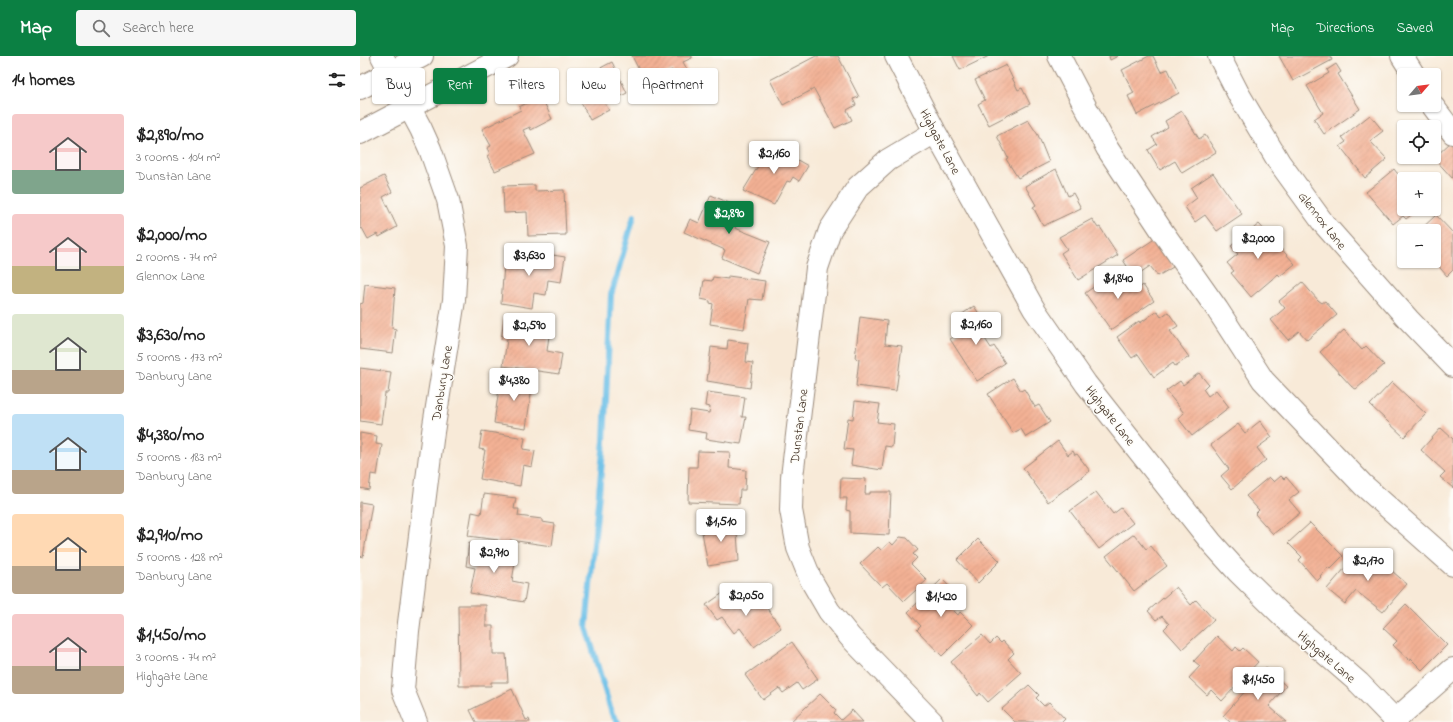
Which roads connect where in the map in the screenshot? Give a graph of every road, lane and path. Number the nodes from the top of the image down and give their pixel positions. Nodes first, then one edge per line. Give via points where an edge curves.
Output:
1 (422, 56) edge
2 (507, 56) edge
3 (896, 56) edge
4 (1059, 56) edge
5 (1218, 56) edge
6 (1402, 56) edge
7 (386, 64) edge
8 (1410, 68) edge
9 (360, 88) edge
10 (410, 107) junction
11 (1437, 112) edge
12 (935, 132) junction
13 (360, 133) edge
14 (1453, 134) edge
15 (1453, 366) edge
16 (1453, 565) edge
17 (1453, 669) edge
18 (1396, 721) edge
19 (416, 722) edge
20 (932, 722) edge

1 - 7 street
2 - 10 street
3 - 12 street, Highgate Lane
4 - 16 street via 1107,148 1263,380 1363,485
5 - 15 street, Glennox Lane via 1279,162 1324,224
6 - 8 street
7 - 9 street
7 - 10 street, Danbury Lane
10 - 13 street
10 - 19 street, Danbury Lane via 430,149 448,200 457,246 454,300 433,432 408,631 403,690
11 - 14 street
12 - 18 street, Highgate Lane via 1034,309 1086,384 1238,572
12 - 20 street, Dunstan Lane via 888,160 858,187 830,230 817,268 792,477 791,510 798,548 829,611 850,637
17 - 18 street

